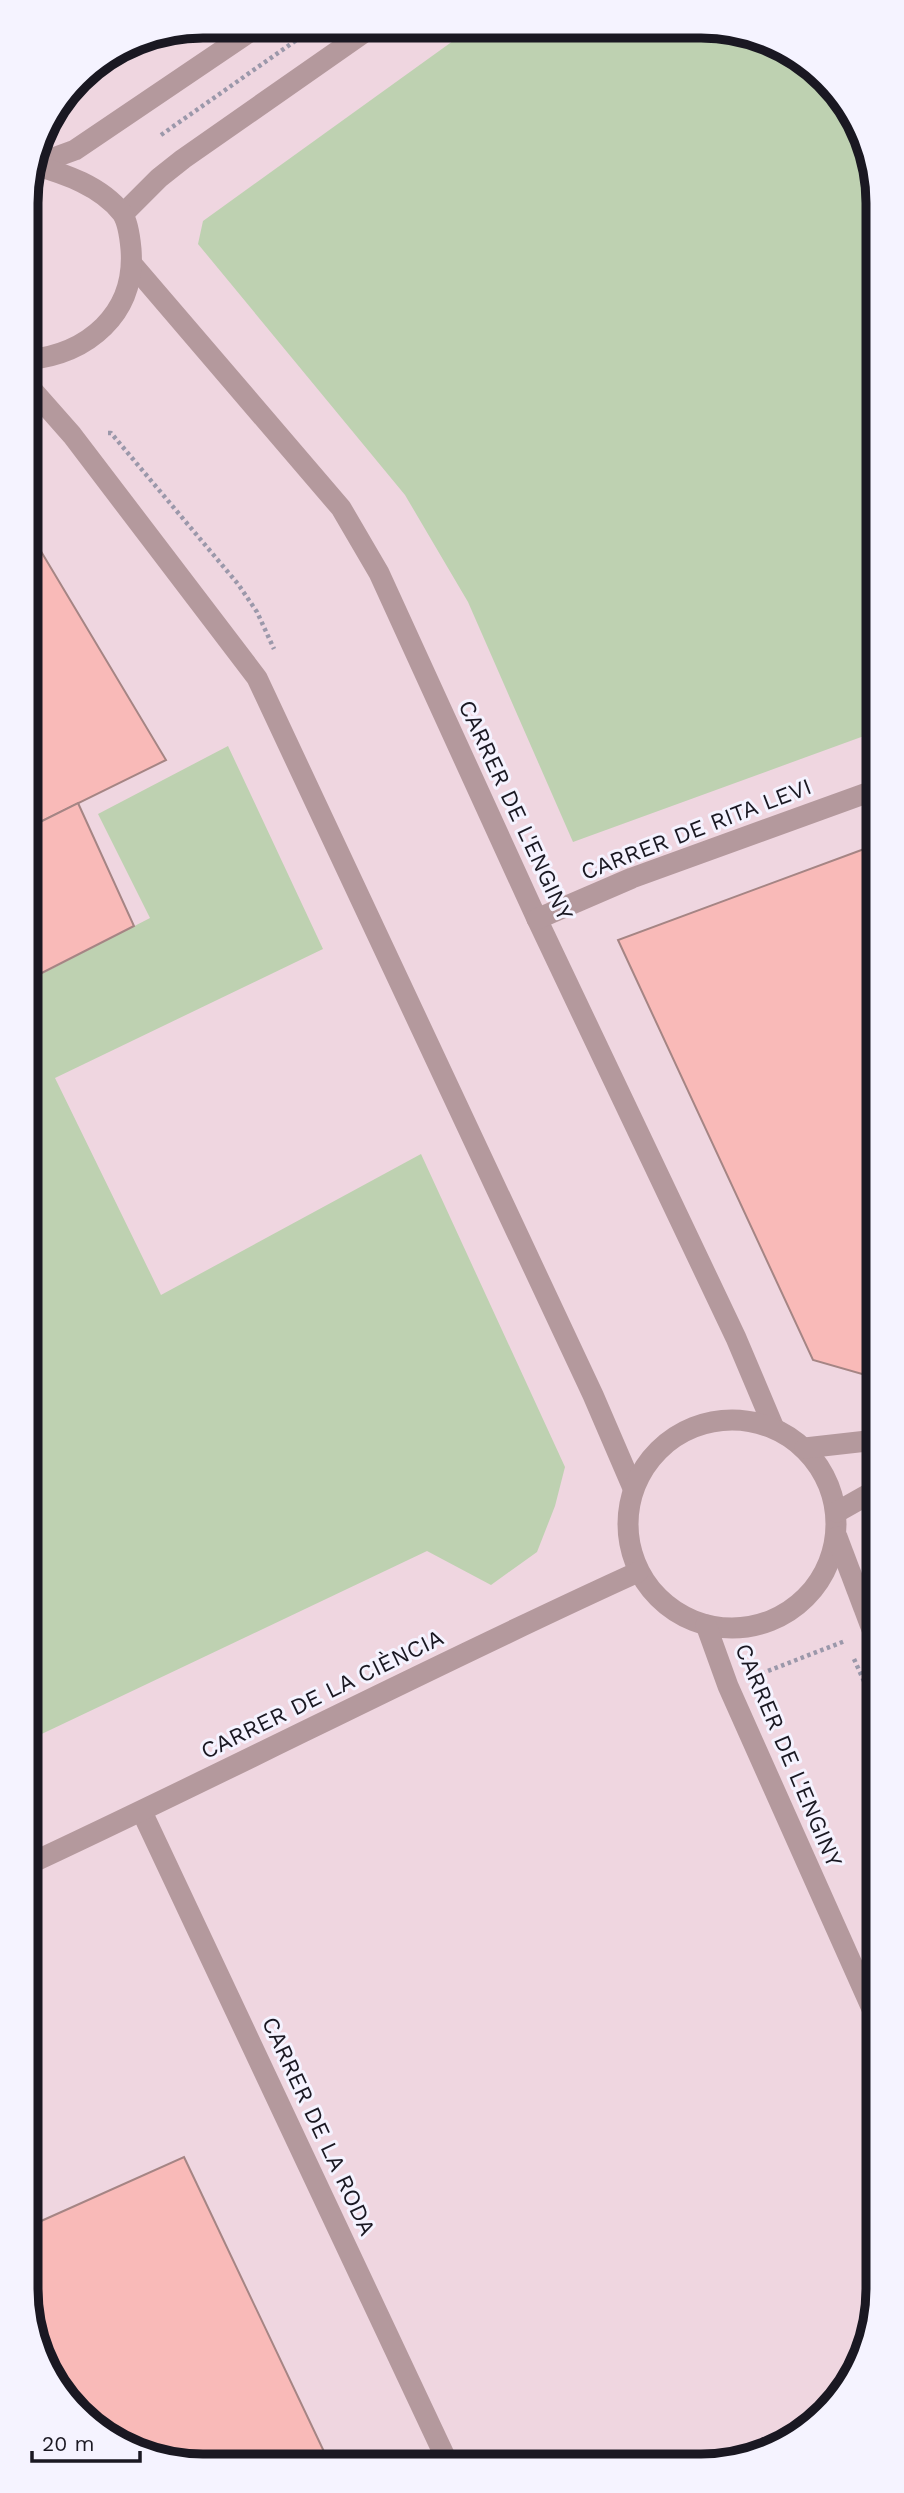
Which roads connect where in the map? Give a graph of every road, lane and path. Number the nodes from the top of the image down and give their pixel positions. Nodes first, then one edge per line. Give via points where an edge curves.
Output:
1 (241, 38) edge
2 (299, 38) edge
3 (356, 38) edge
4 (161, 135) dead end
5 (44, 161) edge
6 (43, 168) edge
7 (123, 214) junction
8 (132, 264) junction
9 (39, 359) edge
10 (39, 397) edge
11 (866, 793) edge
12 (537, 919) junction
13 (774, 1428) junction
14 (865, 1441) edge
15 (805, 1448) junction
16 (633, 1488) junction
17 (865, 1496) edge
18 (837, 1512) junction
19 (836, 1537) junction
20 (638, 1572) junction
21 (865, 1613) edge
22 (706, 1625) junction
23 (865, 1638) edge
24 (846, 1641) junction
25 (865, 1684) edge
26 (729, 1686) junction
27 (142, 1812) junction
28 (38, 1860) edge
29 (865, 1993) edge
30 (437, 2454) edge

1 - 5 street via 75,150
2 - 4 path
3 - 7 street via 183,159
6 - 7 street via 96,191
7 - 8 street
8 - 9 street via 124,301 108,323 80,346
8 - 12 street, CARRER DE L'ENGINY via 341,508 379,573
10 - 16 street via 257,678
11 - 12 street, CARRER DE RITA LEVI via 632,878
12 - 13 street, CARRER DE L'ENGINY via 736,1338
13 - 15 street
13 - 16 street via 721,1419 687,1428 657,1450
14 - 15 street
15 - 18 street via 826,1477
16 - 20 street via 626,1524
17 - 18 street
18 - 19 street
19 - 21 street
19 - 22 street via 826,1572 812,1592 784,1615 742,1628
20 - 22 street via 655,1595 684,1617
20 - 27 street, CARRER DE LA CIÈNCIA
22 - 26 street, CARRER DE L'ENGINY
23 - 24 path
24 - 25 path
24 - 26 path
26 - 29 street, CARRER DE L'ENGINY
27 - 28 street, CARRER DE LA CIÈNCIA
27 - 30 street, CARRER DE LA RODA

